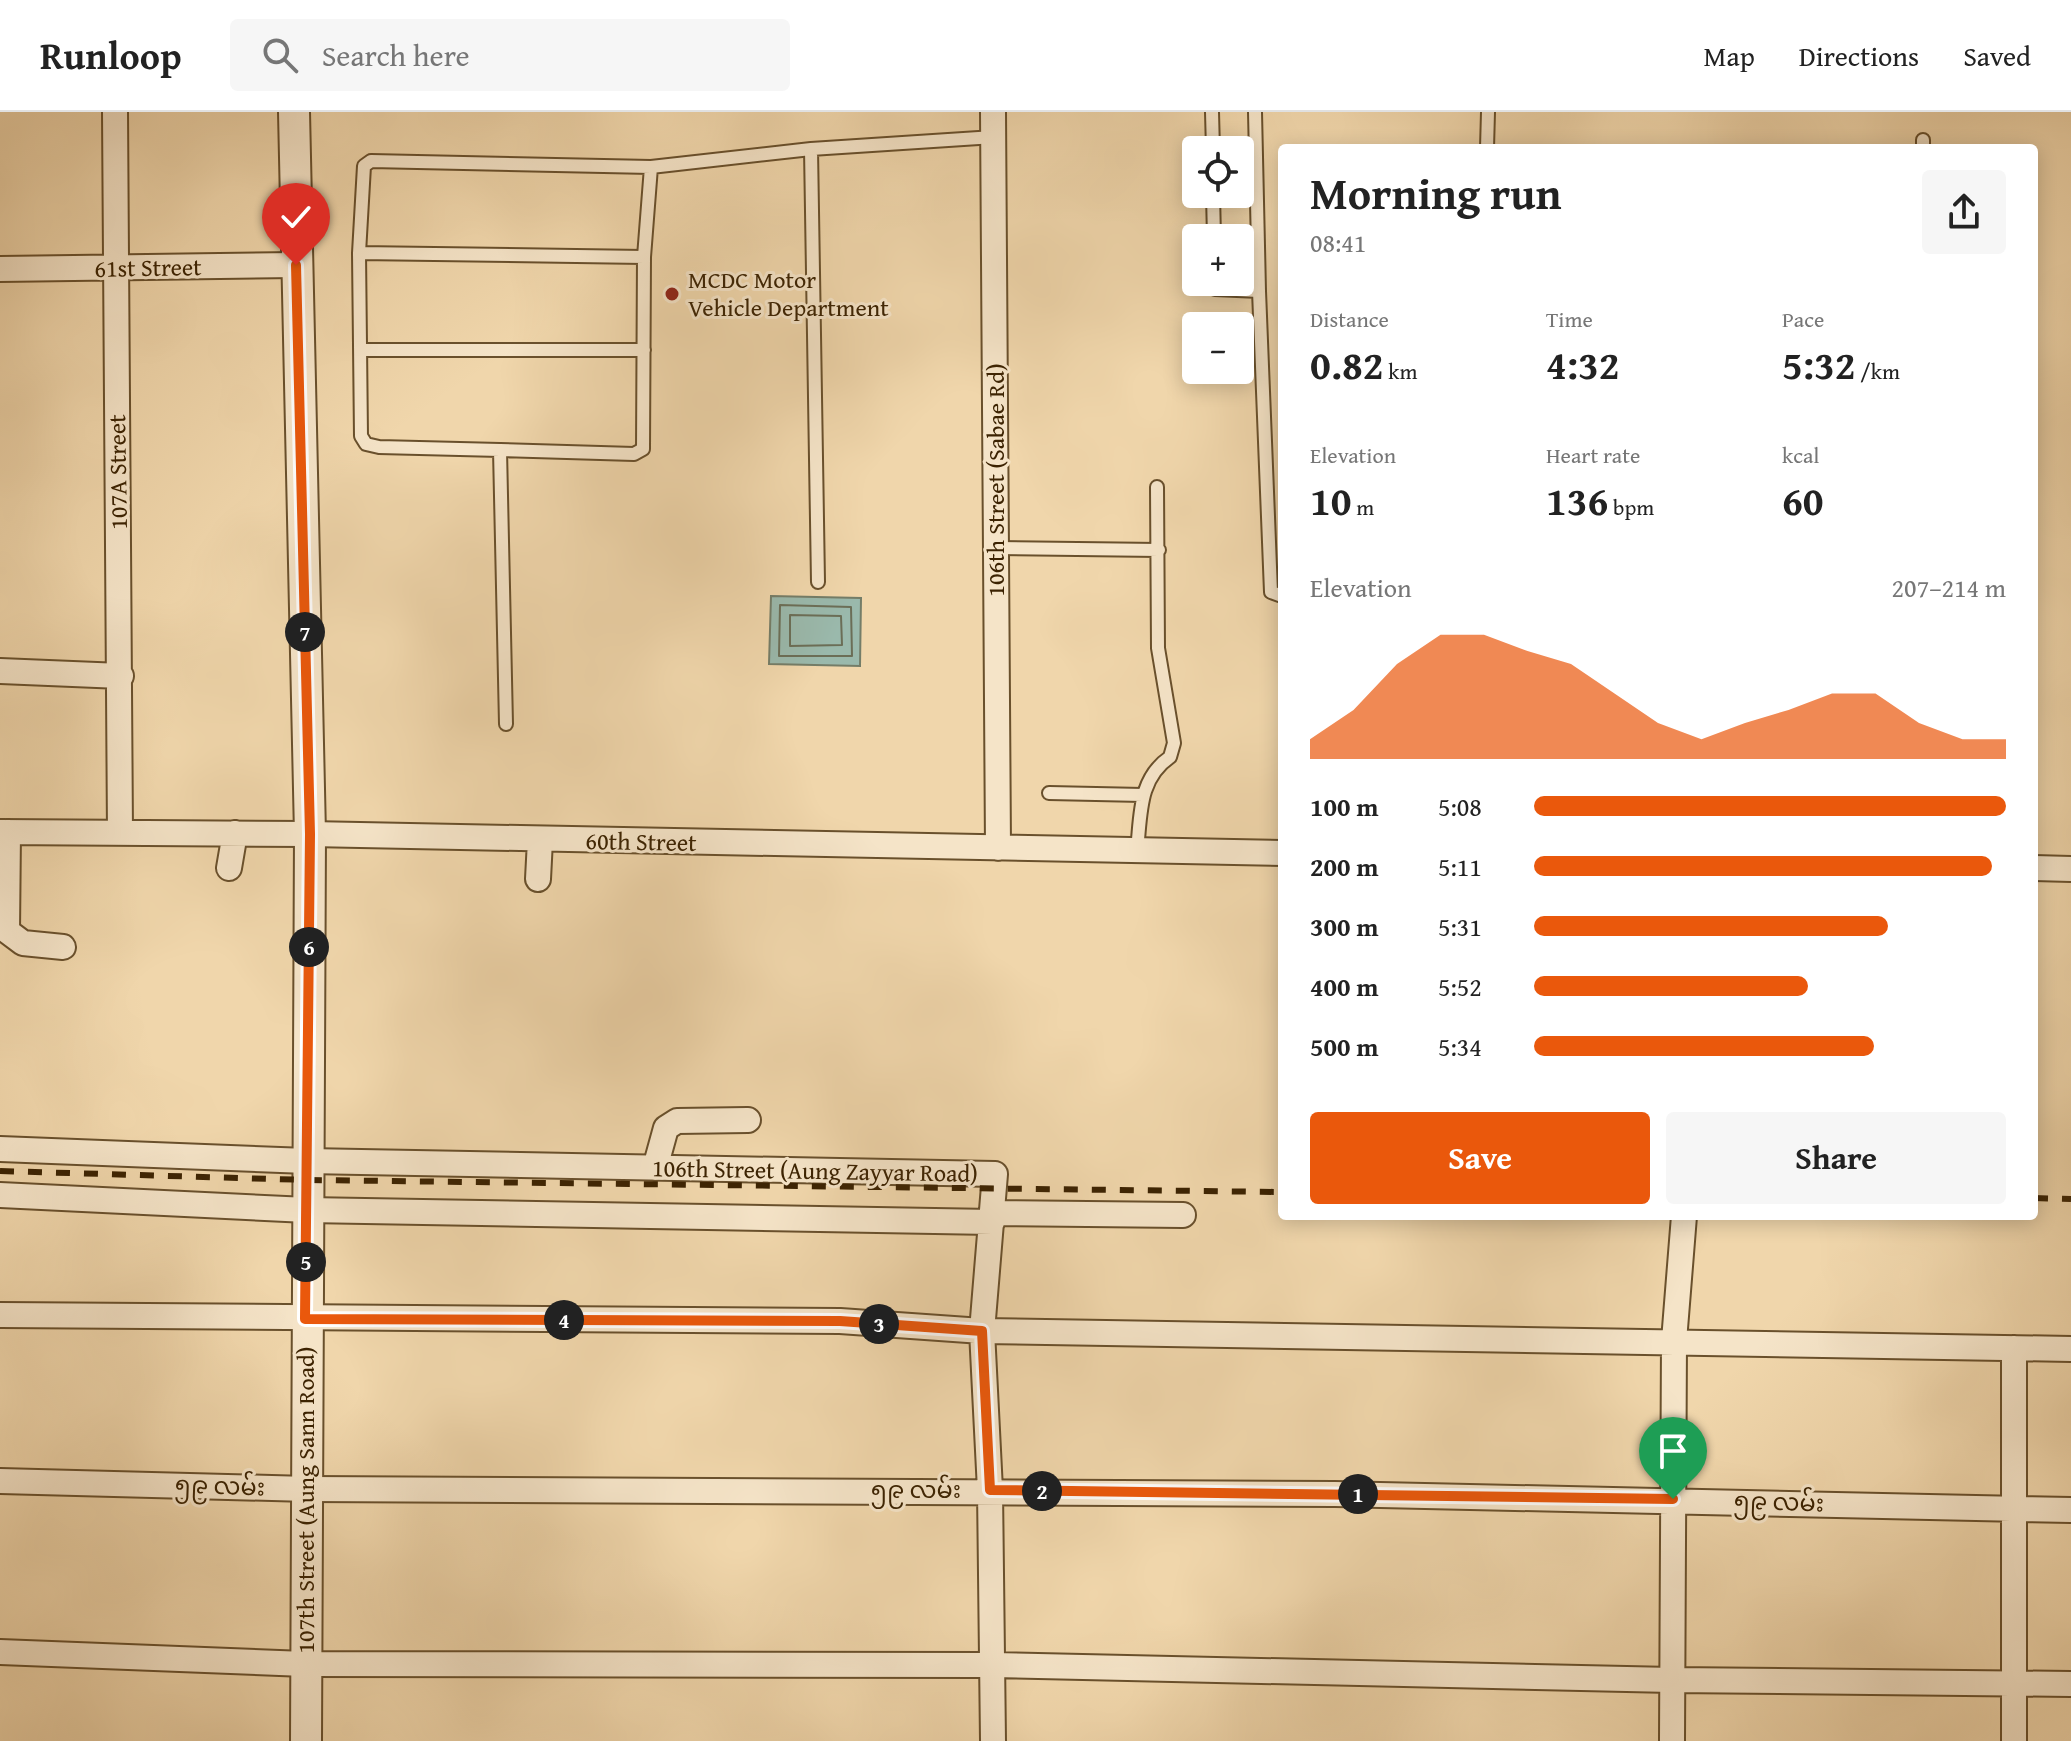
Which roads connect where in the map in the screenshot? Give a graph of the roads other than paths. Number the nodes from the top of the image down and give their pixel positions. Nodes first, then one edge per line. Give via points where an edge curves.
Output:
1 (115, 112) edge
2 (294, 112) edge
3 (993, 112) edge
4 (1212, 112) edge
5 (1255, 112) edge
6 (1488, 112) edge
7 (1213, 136) edge
8 (994, 137) junction
9 (1487, 144) edge
10 (811, 149) junction
11 (651, 167) junction
12 (359, 253) junction
13 (644, 257) junction
14 (296, 265) junction
15 (0, 269) edge
16 (115, 269) junction
17 (1254, 291) edge
18 (1259, 291) junction
19 (361, 350) junction
20 (644, 350) junction
21 (500, 450) junction
22 (1157, 487) dead end
23 (1275, 514) edge
24 (996, 548) junction
25 (1159, 550) junction
26 (818, 582) dead end
27 (1278, 595) edge
28 (0, 671) edge
29 (121, 676) junction
30 (506, 724) dead end
31 (1049, 793) dead end
32 (1143, 795) junction
33 (4, 832) edge
34 (120, 833) junction
35 (235, 833) junction
36 (310, 834) junction
37 (540, 840) junction
38 (998, 848) junction
39 (1137, 850) junction
40 (1278, 853) edge
41 (229, 868) dead end
42 (2038, 868) edge
43 (2071, 869) edge
44 (538, 879) dead end
45 (63, 947) dead end
46 (748, 1120) dead end
47 (0, 1149) edge
48 (307, 1161) junction
49 (655, 1168) junction
50 (0, 1195) edge
51 (307, 1210) junction
52 (1183, 1215) dead end
53 (992, 1218) junction
54 (1684, 1220) edge
55 (0, 1315) edge
56 (305, 1319) junction
57 (982, 1331) junction
58 (1674, 1341) junction
59 (2014, 1348) junction
60 (2071, 1349) edge
61 (0, 1481) edge
62 (308, 1489) junction
63 (990, 1490) junction
64 (1673, 1499) junction
65 (2014, 1509) junction
66 (2071, 1510) edge
67 (0, 1652) edge
68 (305, 1664) junction
69 (993, 1665) junction
70 (1672, 1680) junction
71 (2014, 1683) junction
72 (2071, 1684) edge
73 (306, 1741) edge
74 (993, 1741) edge
75 (1672, 1741) edge
76 (2014, 1741) edge

1 - 16 street, 107A Street
2 - 14 street, 107th Street (Aung Sann Road)
3 - 8 street, 106th Street (Sabae Rd)
4 - 7 lane
5 - 18 lane
6 - 9 lane
8 - 10 lane
8 - 24 street, 106th Street (Sabae Rd)
10 - 11 lane
10 - 26 lane
11 - 12 lane via 371,161 364,166 362,180
11 - 13 lane
12 - 13 lane
12 - 19 lane
13 - 20 lane
14 - 16 street, 61st Street
14 - 36 street, 107th Street (Aung Sann Road)
15 - 16 street, 61st Street
16 - 29 street, 107A Street
17 - 18 lane
18 - 23 lane
19 - 20 lane
19 - 21 lane via 360,422 366,444
20 - 21 lane via 643,449 634,454
21 - 30 lane
22 - 25 lane
23 - 27 lane via 1271,592
24 - 25 lane
24 - 38 street, 106th Street (Sabae Rd)
25 - 32 lane via 1158,648 1174,743
28 - 29 street
29 - 34 street, 107A Street
31 - 32 lane
32 - 39 lane
33 - 34 street, 60th Street
33 - 45 street via 7,931 23,943
34 - 35 street, 60th Street
35 - 36 street, 60th Street
35 - 41 street
36 - 37 street, 60th Street
36 - 48 street, 107th Street (Aung Sann Road)
37 - 38 street, 60th Street
37 - 44 street
38 - 39 street, 60th Street
39 - 40 street, 60th Street
42 - 43 street
46 - 49 street via 677,1121 666,1128
47 - 48 street, 106th Street (Aung Zayyar Road)
48 - 49 street, 106th Street (Aung Zayyar Road)
48 - 51 street, 107th Street (Aung Sann Road)
49 - 53 street, 106th Street (Aung Zayyar Road) via 995,1174
50 - 51 street
51 - 53 street
51 - 56 street, 107th Street (Aung Sann Road)
52 - 53 street
53 - 57 street, 106th Street (Aung Zayyar Road)
54 - 58 street
55 - 56 street
56 - 57 street via 840,1321
56 - 62 street, 107th Street (Aung Sann Road)
57 - 58 street
57 - 63 street, 106th Street (Aung Zayyar Road)
58 - 59 street
58 - 64 street
59 - 60 street
59 - 65 street
61 - 62 street, ၅၉ လမ်း
62 - 63 street, ၅၉ လမ်း
62 - 68 street, 107th Street (Aung Sann Road)
63 - 64 street, ၅၉ လမ်း
63 - 69 street, 106th Street (Aung Zayyar Road)
64 - 65 street, ၅၉ လမ်း
64 - 70 street
65 - 66 street, ၅၉ လမ်း
65 - 71 street
67 - 68 street
68 - 69 street
68 - 73 street, 107th Street (Aung Sann Road)
69 - 70 street
69 - 74 street, 106th Street (Aung Zayyar Road)
70 - 71 street
70 - 75 street
71 - 72 street
71 - 76 street

